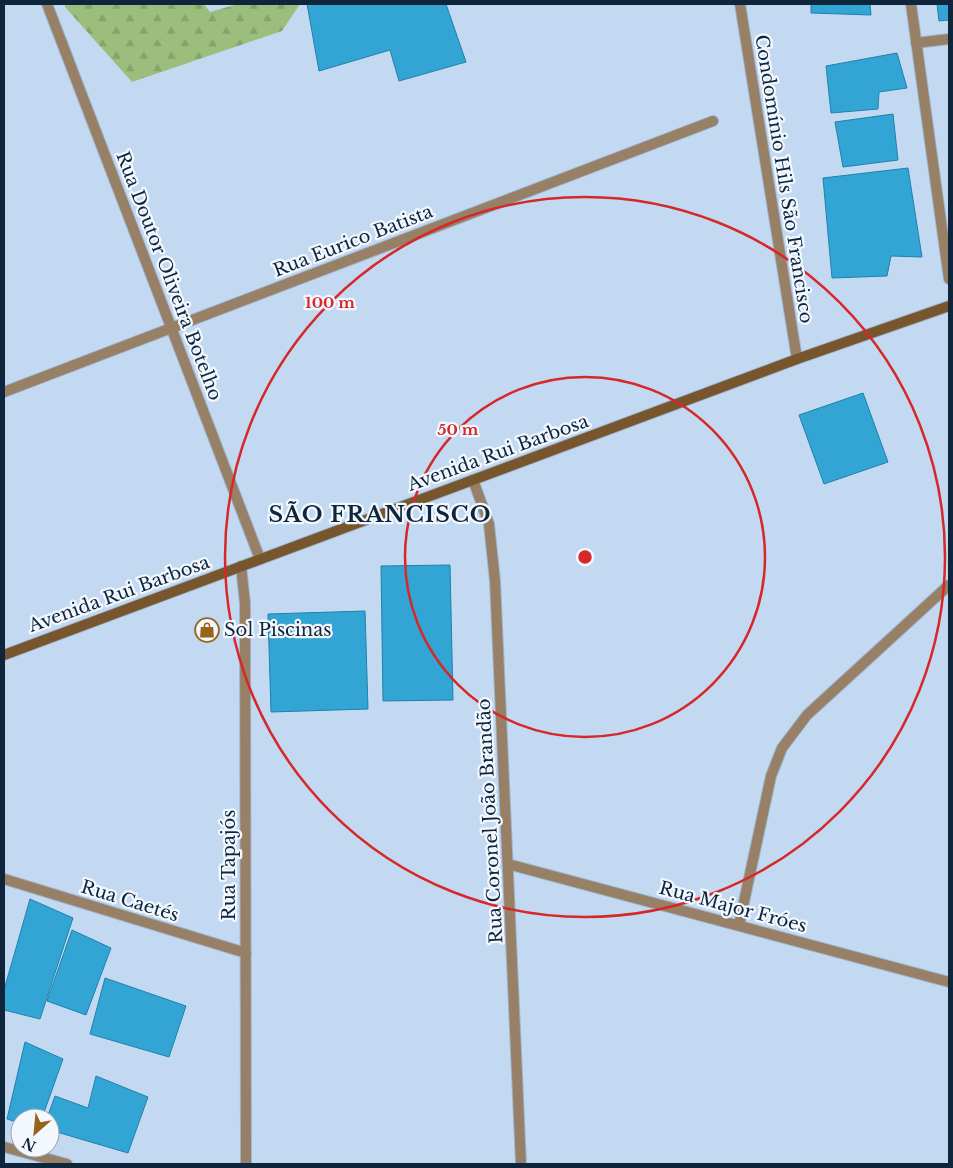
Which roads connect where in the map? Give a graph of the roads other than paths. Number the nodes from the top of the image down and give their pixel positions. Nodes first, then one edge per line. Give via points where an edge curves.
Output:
1 (47, 4) edge
2 (740, 4) edge
3 (912, 4) edge
4 (949, 39) edge
5 (916, 43) junction
6 (713, 121) dead end
7 (949, 279) edge
8 (949, 306) edge
9 (171, 328) junction
10 (797, 360) junction
11 (4, 392) edge
12 (473, 480) junction
13 (260, 559) junction
14 (241, 566) junction
15 (949, 585) edge
16 (4, 655) edge
17 (508, 864) junction
18 (4, 879) edge
19 (739, 926) junction
20 (246, 953) junction
21 (949, 982) edge
22 (4, 1147) edge
23 (67, 1164) edge
24 (246, 1164) edge
25 (521, 1164) edge

1 - 9 street, Rua Doutor Oliveira Botelho
2 - 10 street, Condomínio Hils São Francisco
3 - 5 street
4 - 5 street
5 - 7 street
6 - 9 street, Rua Eurico Batista
8 - 10 main road, Avenida Rui Barbosa
9 - 11 street, Rua Eurico Batista
9 - 13 street, Rua Doutor Oliveira Botelho
10 - 12 main road, Avenida Rui Barbosa
12 - 13 main road, Avenida Rui Barbosa
12 - 17 street, Rua Coronel João Brandão via 488,524 495,581
13 - 14 main road, Avenida Rui Barbosa
14 - 16 main road, Avenida Rui Barbosa
14 - 20 street, Rua Tapajós via 245,603
15 - 19 street via 807,715 782,748 771,776
17 - 19 street, Rua Major Fróes
17 - 25 street, Rua Coronel João Brandão
18 - 20 street, Rua Caetés
19 - 21 street, Rua Major Fróes
20 - 24 street, Rua Tapajós
22 - 23 street

